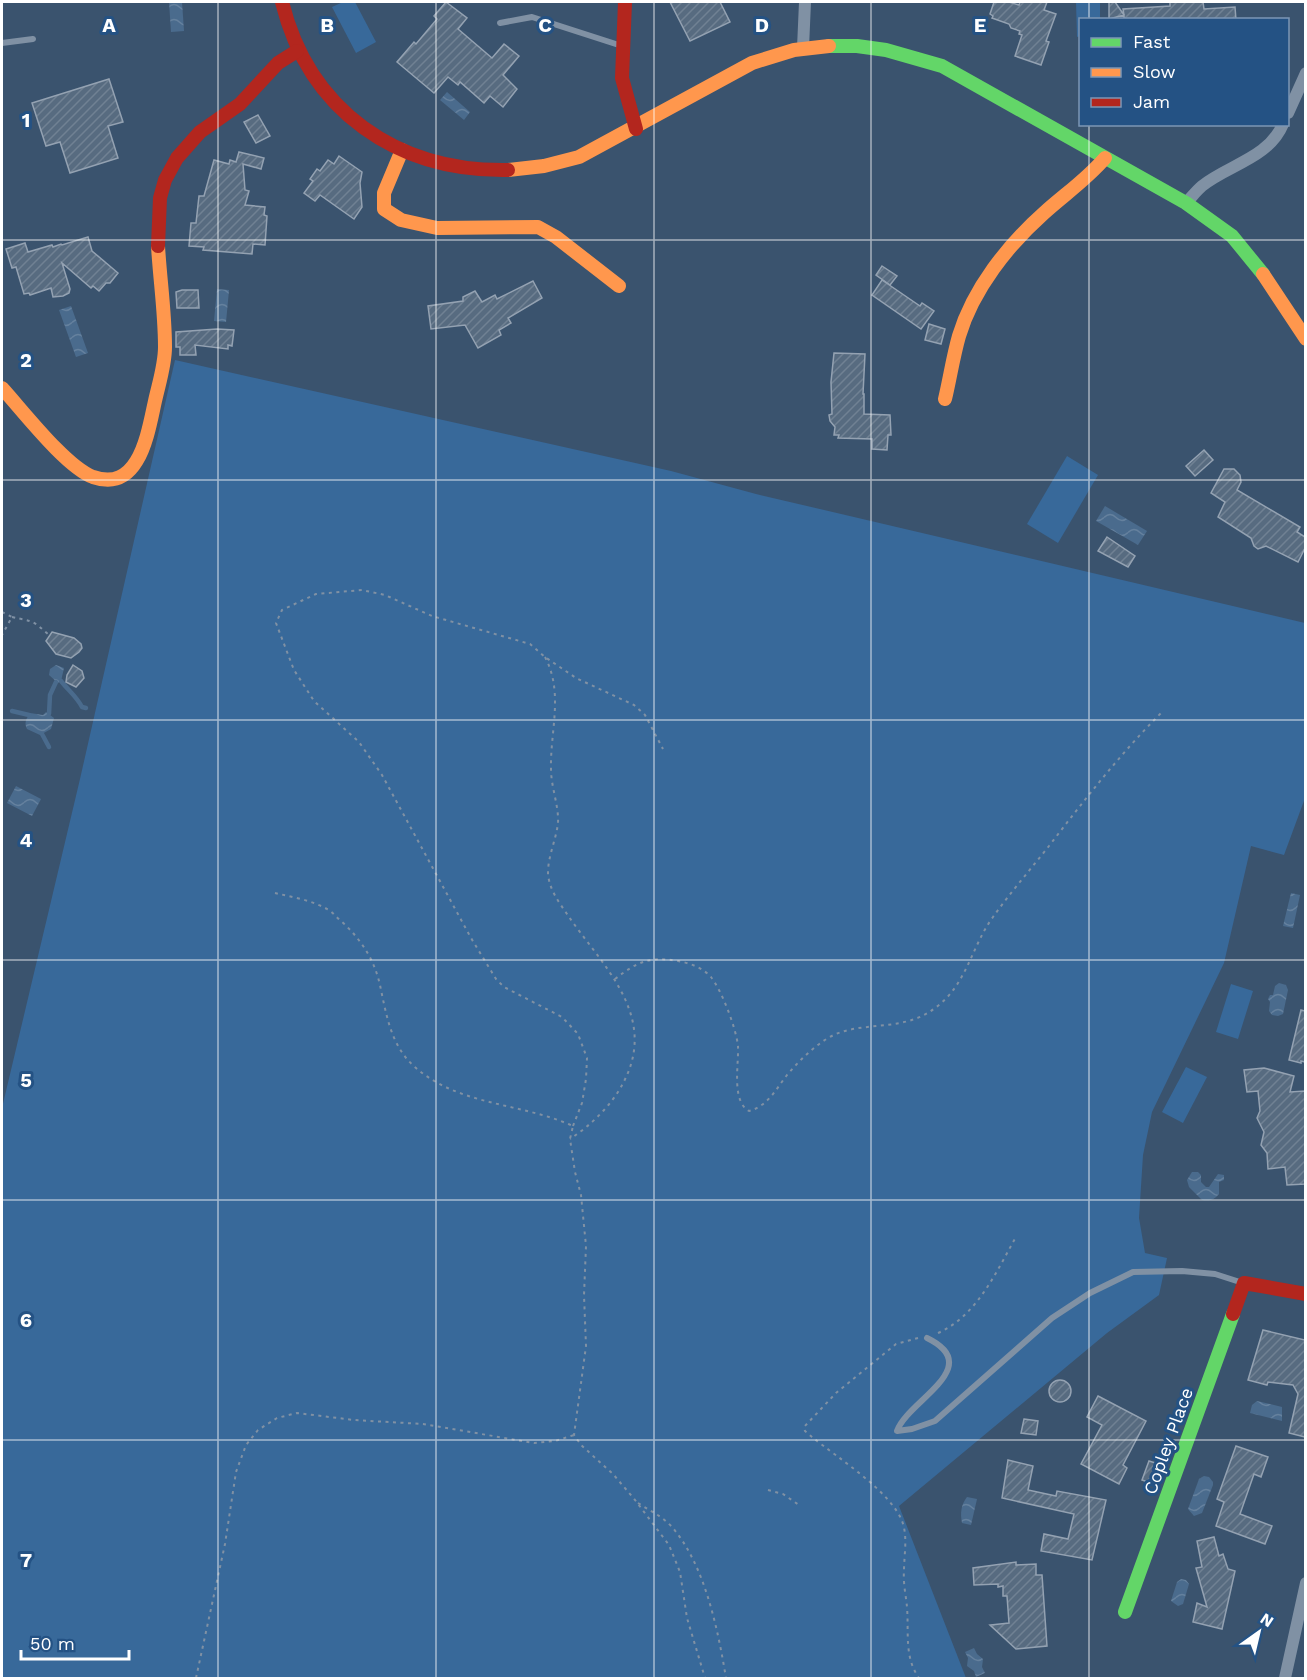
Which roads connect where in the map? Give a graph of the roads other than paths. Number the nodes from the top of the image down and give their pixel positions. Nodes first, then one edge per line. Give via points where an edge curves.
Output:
1 (282, 2) edge
2 (624, 2) edge
3 (805, 2) edge
4 (500, 23) dead end
5 (33, 39) dead end
6 (2, 43) edge
7 (622, 46) junction
8 (803, 48) junction
9 (297, 51) junction
10 (1305, 73) edge
11 (1289, 109) edge
12 (1282, 126) edge
13 (636, 129) junction
14 (402, 150) junction
15 (1105, 158) junction
16 (1186, 203) junction
17 (619, 286) dead end
18 (1305, 339) edge
19 (2, 388) edge
20 (945, 399) dead end
21 (1244, 1283) junction
22 (1305, 1294) edge
23 (927, 1338) road end
24 (1305, 1583) edge
25 (1125, 1612) dead end
26 (1286, 1678) edge

1 - 9 street
2 - 7 street
3 - 8 street
4 - 7 lane via 532,17
5 - 6 lane
7 - 13 street via 622,78
8 - 13 street via 753,63
8 - 15 street via 851,45 913,55 942,66
9 - 14 street via 318,84 346,116
9 - 19 street via 279,63 234,110 207,127 179,154 164,182 158,232 165,352 139,461 126,474 113,478 87,475 73,466
10 - 11 street
12 - 16 street via 1265,149 1202,186
13 - 14 street via 570,161 531,168 486,170 446,165
14 - 17 street via 384,194 384,209 401,220 437,228 538,227
15 - 16 street
15 - 20 street via 1090,176 1024,232 995,267 959,334
16 - 18 street via 1237,241
21 - 22 street
21 - 23 lane via 1215,1274 1133,1272 1052,1318 935,1421 897,1431 949,1366 949,1355 940,1344
21 - 25 street, Copley Place
24 - 26 street

